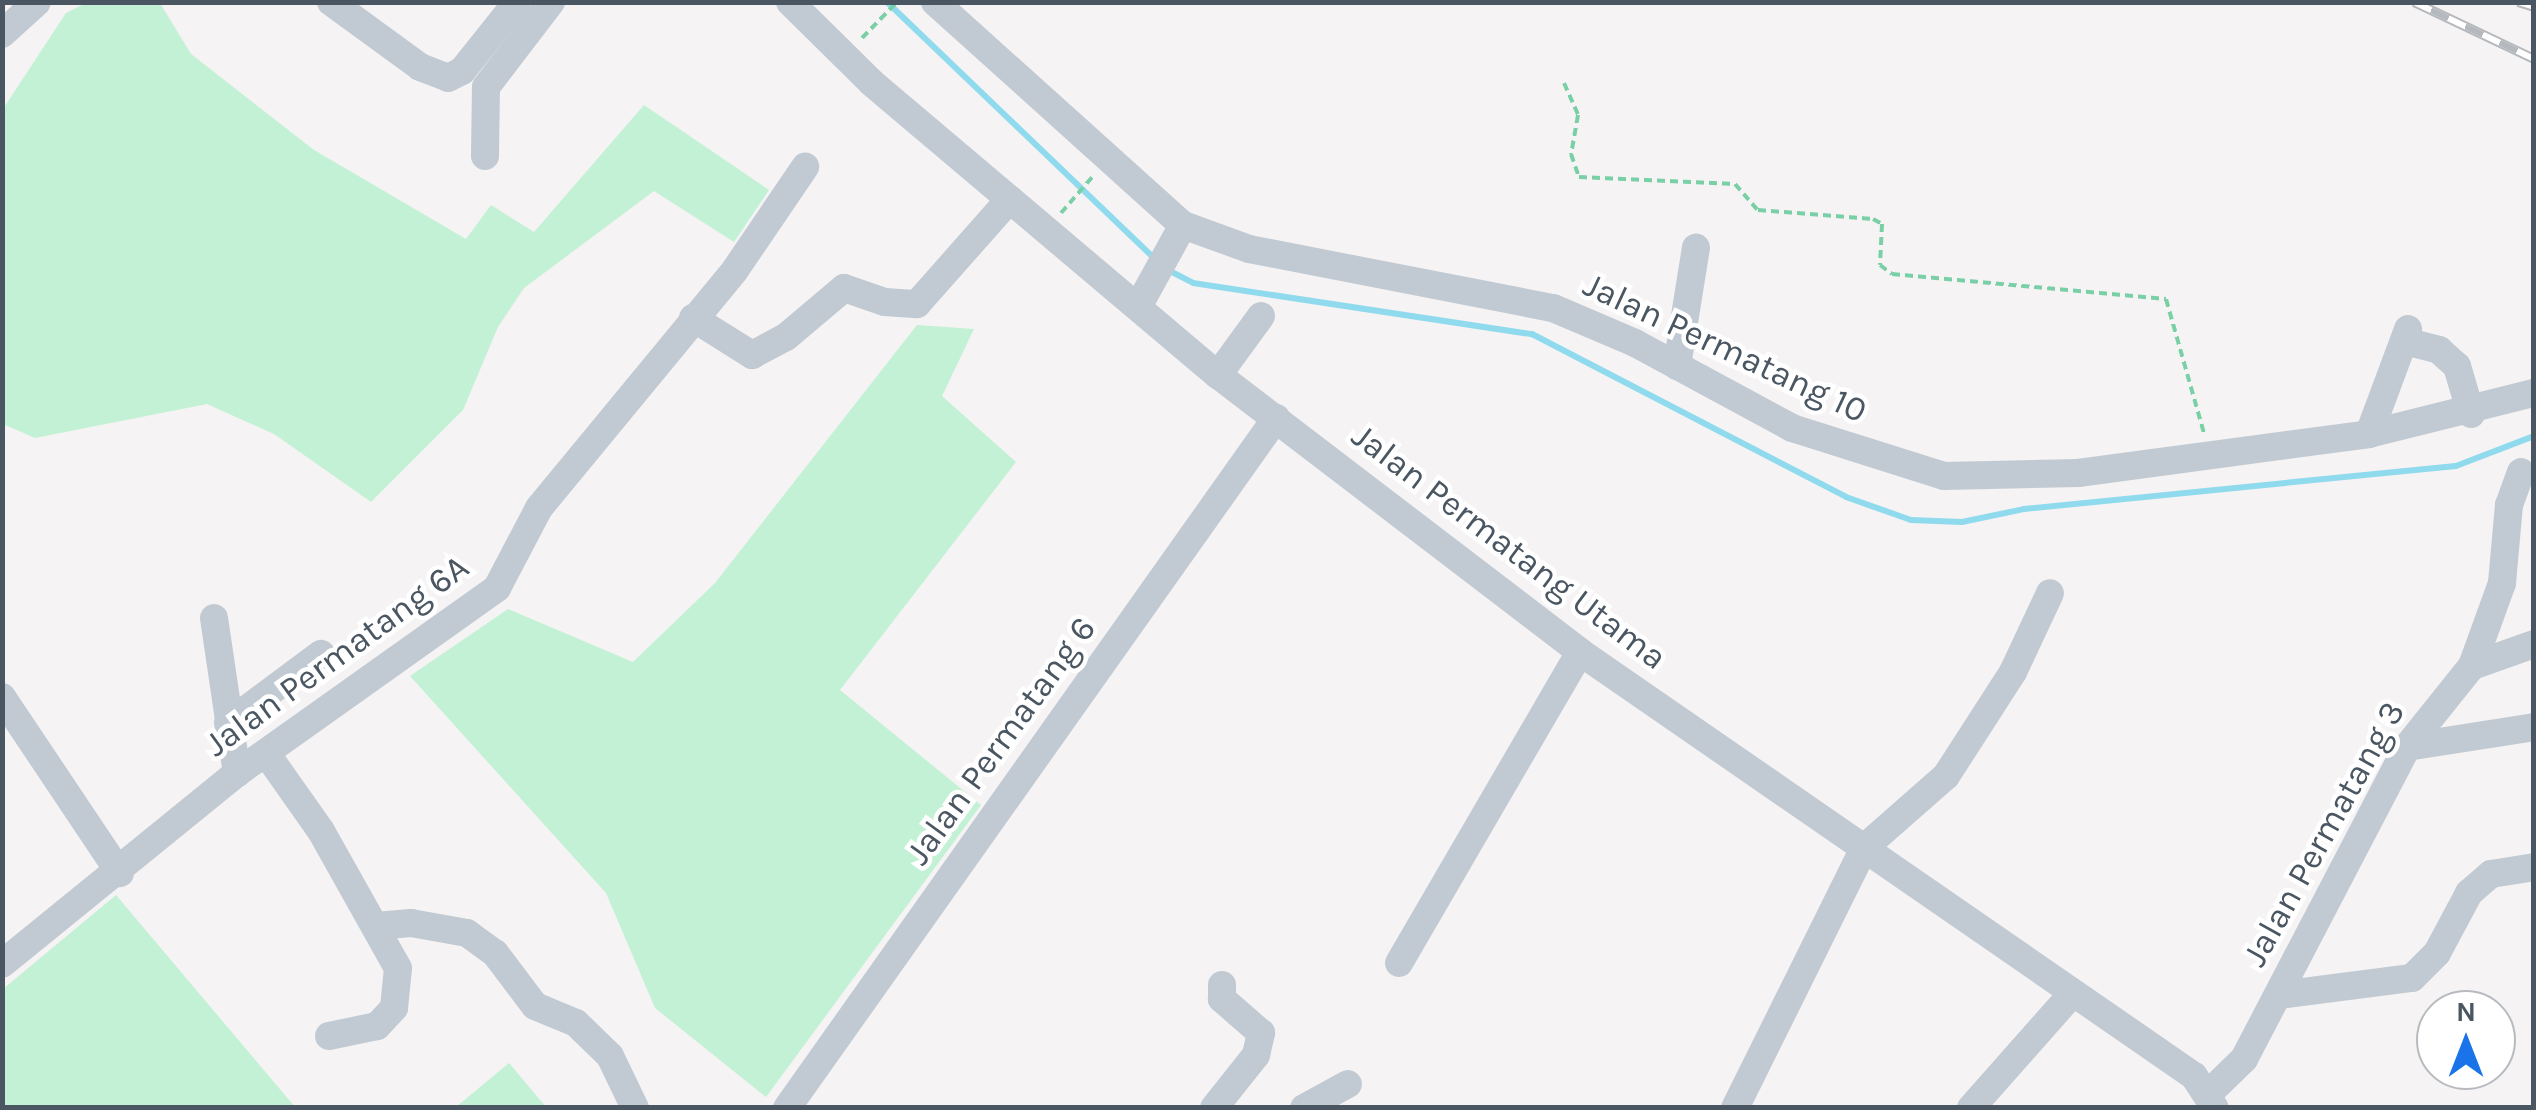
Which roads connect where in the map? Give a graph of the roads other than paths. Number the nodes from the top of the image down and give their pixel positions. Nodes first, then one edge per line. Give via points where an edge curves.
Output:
1 (36, 2) edge
2 (331, 2) edge
3 (517, 2) edge
4 (551, 2) edge
5 (790, 2) edge
6 (935, 2) edge
7 (2, 34) edge
8 (485, 156) dead end
9 (805, 167) dead end
10 (1010, 199) junction
11 (1180, 230) junction
12 (1696, 248) dead end
13 (1146, 296) junction
14 (1260, 316) dead end
15 (694, 318) junction
16 (1677, 366) junction
17 (1218, 374) junction
18 (2534, 392) edge
19 (2471, 414) junction
20 (1276, 418) junction
21 (2369, 434) junction
22 (2521, 472) dead end
23 (2050, 593) dead end
24 (214, 618) dead end
25 (2534, 644) edge
26 (1580, 652) junction
27 (320, 654) dead end
28 (2472, 666) junction
29 (2, 698) edge
30 (228, 723) junction
31 (2534, 727) edge
32 (2407, 747) junction
33 (266, 753) junction
34 (237, 774) junction
35 (1864, 848) junction
36 (2534, 867) edge
37 (120, 873) junction
38 (376, 926) junction
39 (1399, 963) dead end
40 (2, 964) edge
41 (1222, 985) dead end
42 (2071, 995) junction
43 (2280, 996) junction
44 (329, 1036) dead end
45 (1348, 1084) dead end
46 (2212, 1100) edge
47 (635, 1108) edge
48 (787, 1108) edge
49 (1214, 1108) edge
50 (1304, 1108) edge
51 (1735, 1108) edge
52 (1971, 1108) edge

1 - 7 street
2 - 3 street via 420,67 448,78 462,71
4 - 8 street via 486,87
5 - 10 street, Jalan Permatang Utama via 872,83
6 - 11 street
9 - 15 street, Jalan Permatang 6A
10 - 13 street, Jalan Permatang Utama
10 - 15 street via 916,304 844,288 786,337 752,355
11 - 13 street
11 - 16 street, Jalan Permatang 10 via 1553,308
12 - 16 street
13 - 17 street, Jalan Permatang Utama
14 - 17 street
15 - 33 street, Jalan Permatang 6A via 539,508 497,588
16 - 21 street, Jalan Permatang 10 via 1806,433 1944,476 2078,473
17 - 20 street, Jalan Permatang Utama
18 - 19 street, Jalan Permatang 10
19 - 21 street, Jalan Permatang 10
19 - 21 street via 2458,366 2406,335
20 - 26 street, Jalan Permatang Utama
20 - 48 street, Jalan Permatang 6
22 - 28 street via 2510,505 2502,582
23 - 35 street via 2013,672 1946,776
24 - 30 street
25 - 28 street
26 - 35 street, Jalan Permatang Utama
26 - 39 street
27 - 30 street
28 - 32 street, Jalan Permatang 3
29 - 37 street
30 - 34 street
31 - 32 street
32 - 43 street, Jalan Permatang 3
33 - 34 street, Jalan Permatang 6A
33 - 38 street
34 - 37 street, Jalan Permatang 6A
35 - 42 street, Jalan Permatang Utama
35 - 51 street
36 - 43 street via 2491,874 2469,893 2438,953 2412,978
37 - 40 street, Jalan Permatang 6A
38 - 44 street via 398,968 394,1008 377,1026
38 - 47 street via 411,922 467,933 495,953 536,1006 576,1023 610,1056
41 - 49 street via 1222,999 1261,1033 1256,1055
42 - 46 street, Jalan Permatang Utama via 2194,1076
42 - 52 street
43 - 46 street, Jalan Permatang 3
45 - 50 street

